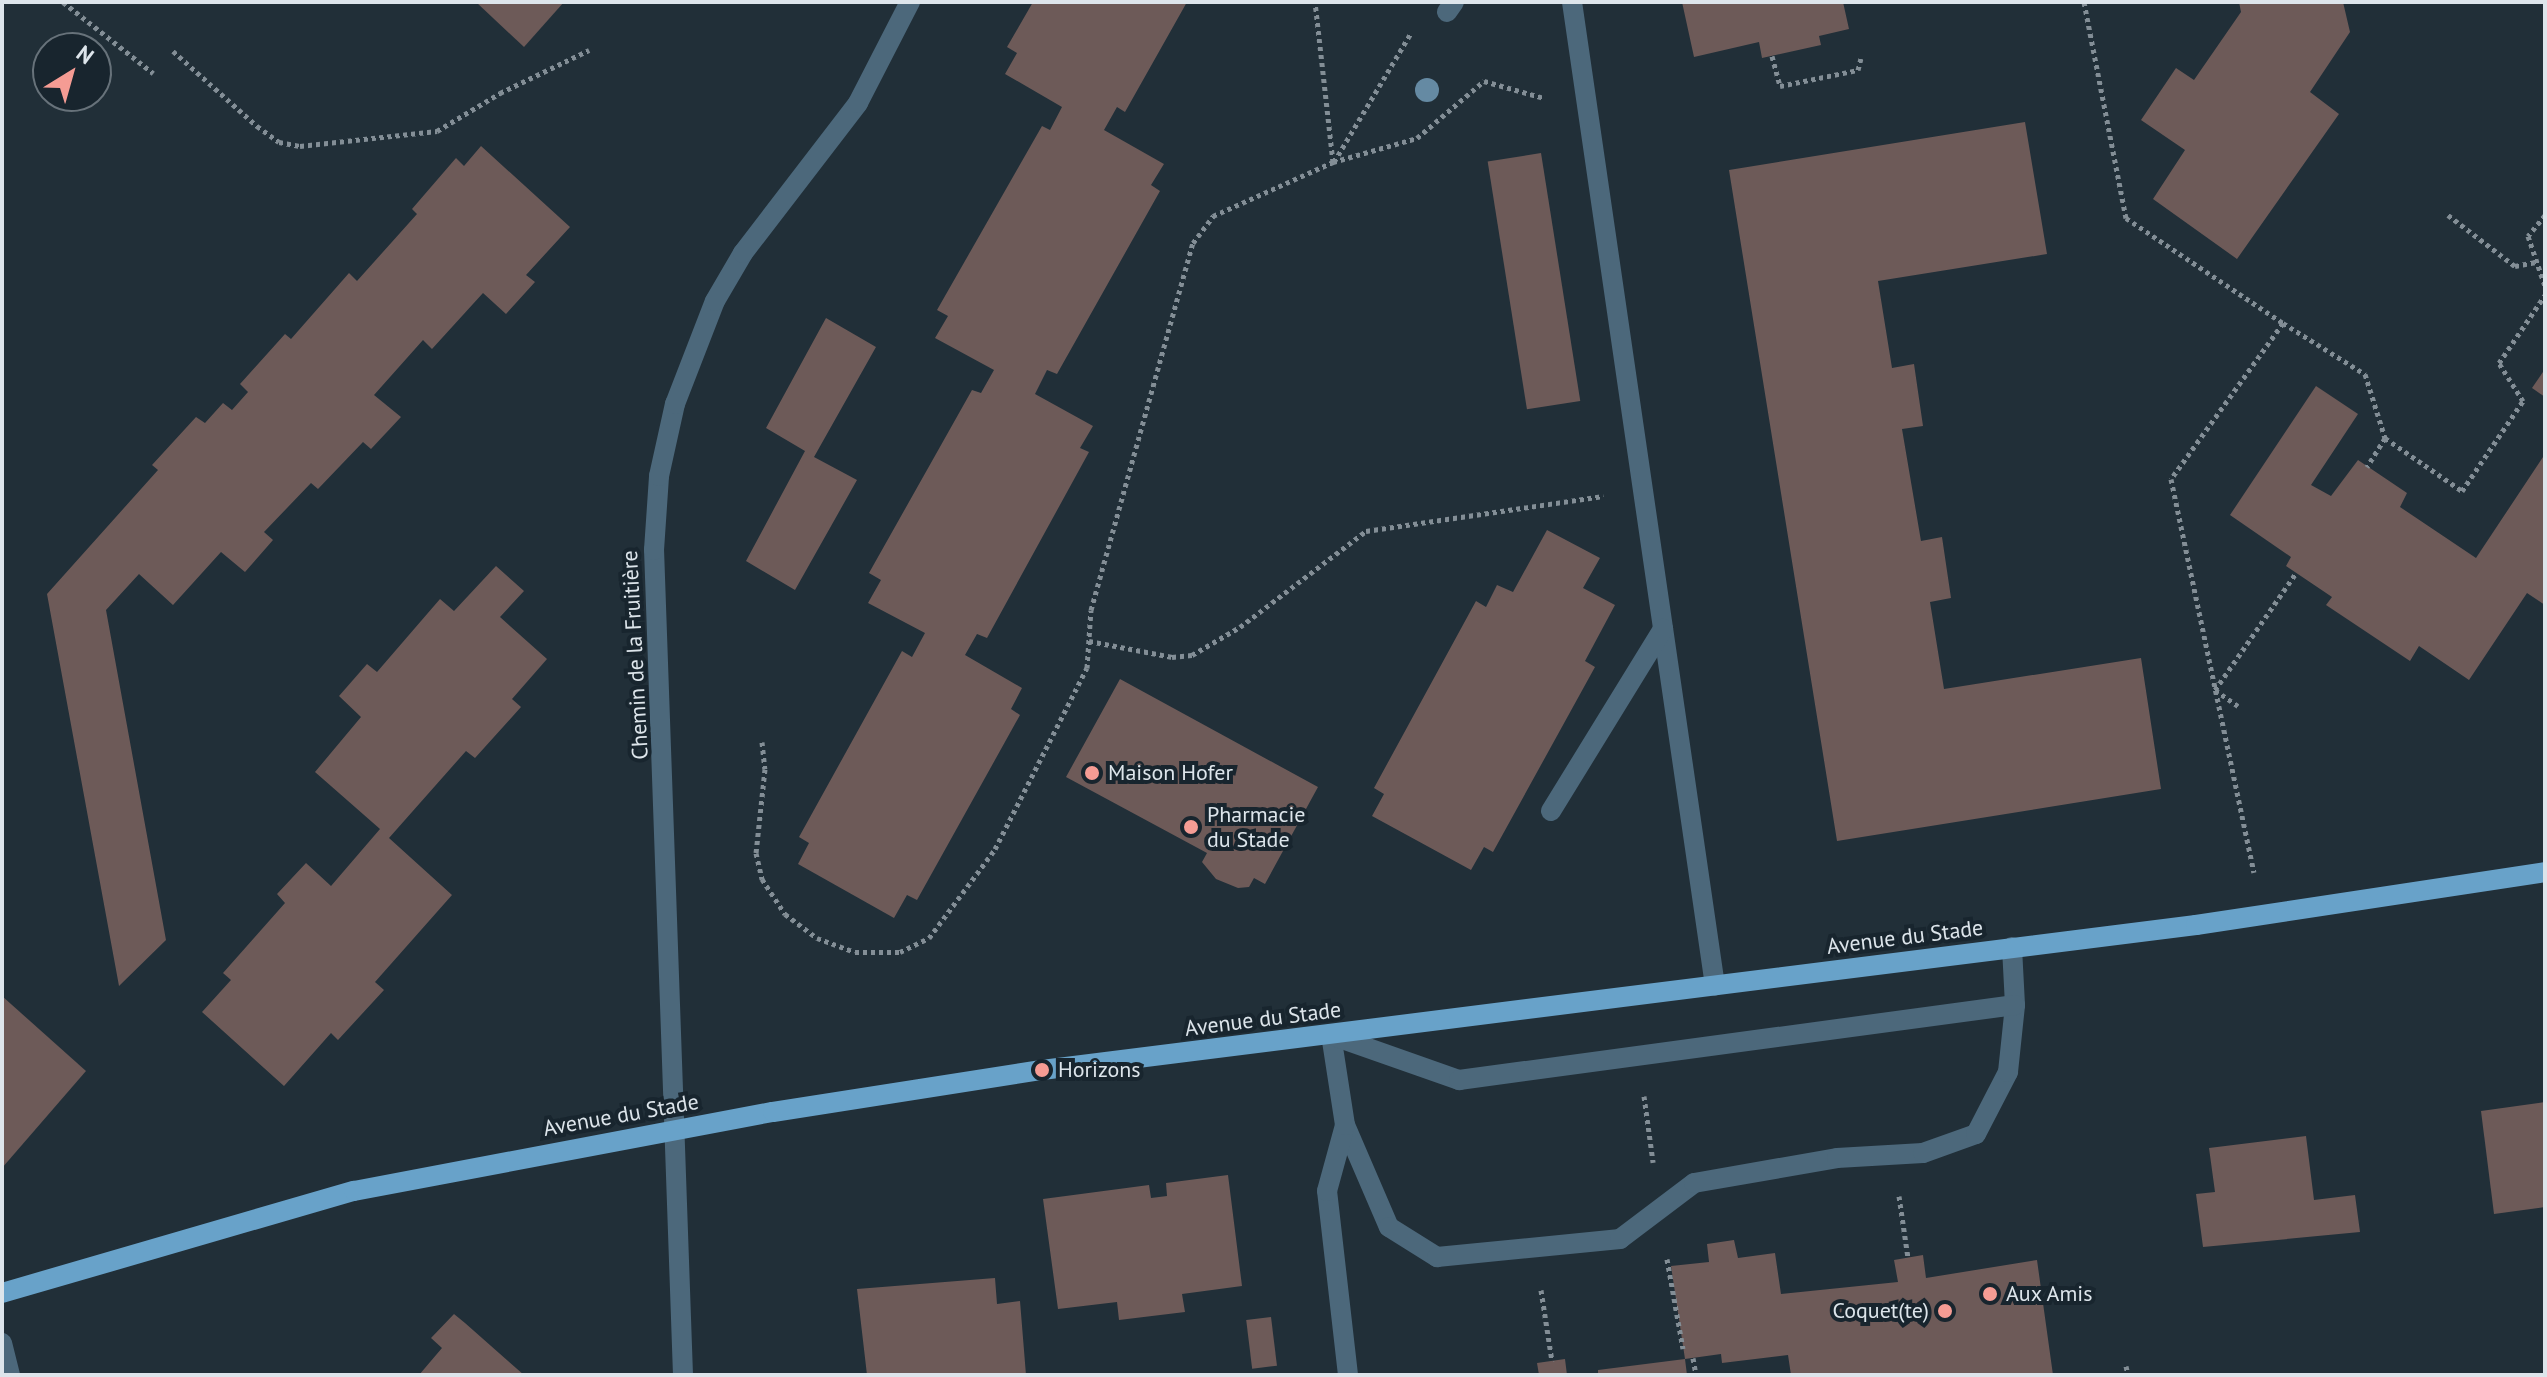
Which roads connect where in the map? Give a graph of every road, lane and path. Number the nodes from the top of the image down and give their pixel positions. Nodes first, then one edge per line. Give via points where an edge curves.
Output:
1 (63, 2) edge
2 (910, 2) edge
3 (1315, 2) edge
4 (1572, 2) edge
5 (2084, 2) edge
6 (1450, 7) edge
7 (589, 50) dead end
8 (173, 51) dead end
9 (1772, 56) dead end
10 (1861, 58) dead end
11 (153, 73) dead end
12 (1588, 115) junction
13 (1333, 162) junction
14 (2448, 215) dead end
15 (2545, 215) edge
16 (2535, 262) junction
17 (2545, 286) edge
18 (2545, 295) edge
19 (2283, 323) junction
20 (2385, 438) junction
21 (2367, 467) dead end
22 (1643, 491) junction
23 (2296, 573) dead end
24 (1663, 629) junction
25 (1089, 641) junction
26 (2215, 690) junction
27 (2238, 706) dead end
28 (762, 742) dead end
29 (1551, 811) dead end
30 (2545, 872) edge
31 (2263, 914) junction
32 (2012, 947) junction
33 (1715, 986) junction
34 (2015, 1005) junction
35 (1331, 1035) junction
36 (1345, 1125) junction
37 (674, 1130) junction
38 (1893, 1155) junction
39 (1534, 1249) junction
40 (1908, 1258) dead end
41 (2, 1293) edge
42 (2, 1343) edge
43 (1693, 1358) dead end
44 (1552, 1361) dead end
45 (2126, 1366) dead end
46 (10, 1375) edge
47 (683, 1375) edge
48 (1348, 1375) edge
49 (1696, 1375) edge
50 (2128, 1375) edge

1 - 11 path
2 - 37 street, Chemin de la Fruitière via 858,103 743,253 715,301 667,438 654,510 654,550
3 - 13 path
4 - 12 street
5 - 19 path via 2126,218
6 - 13 path via 1428,5
7 - 8 path via 437,131 300,146 279,142
9 - 10 path via 1780,86 1858,70
12 - 13 path via 1492,79 1417,138
12 - 22 street
13 - 25 path via 1213,216 1193,243 1091,610
14 - 16 path via 2515,266
15 - 16 path via 2528,236
16 - 17 path
18 - 20 path via 2499,363 2523,401 2462,491
19 - 20 path via 2365,374
19 - 26 path via 2171,479
20 - 21 path
22 - 24 street
22 - 25 path via 1366,531 1240,627 1192,655 1172,657
23 - 26 path
24 - 29 street
24 - 33 street
25 - 28 path via 1087,668 995,849 940,927 917,947 870,954 829,944 794,922 775,901 762,879 755,839 765,769
26 - 27 path
26 - 31 path
30 - 31 main road, Avenue du Stade
31 - 32 main road, Avenue du Stade
32 - 33 main road, Avenue du Stade
32 - 34 street
33 - 35 main road, Avenue du Stade
34 - 35 street via 1459,1080
34 - 38 street via 2008,1072 1976,1134 1923,1153
35 - 36 street
35 - 37 main road, Avenue du Stade via 1042,1070
36 - 39 street via 1389,1227 1437,1257
36 - 48 street via 1327,1191
37 - 41 main road, Avenue du Stade via 354,1191
37 - 47 street, Chemin de la Fruitière
38 - 39 street via 1837,1158 1694,1183 1620,1239
38 - 40 path
39 - 44 path
42 - 46 street
43 - 49 path
45 - 50 path

